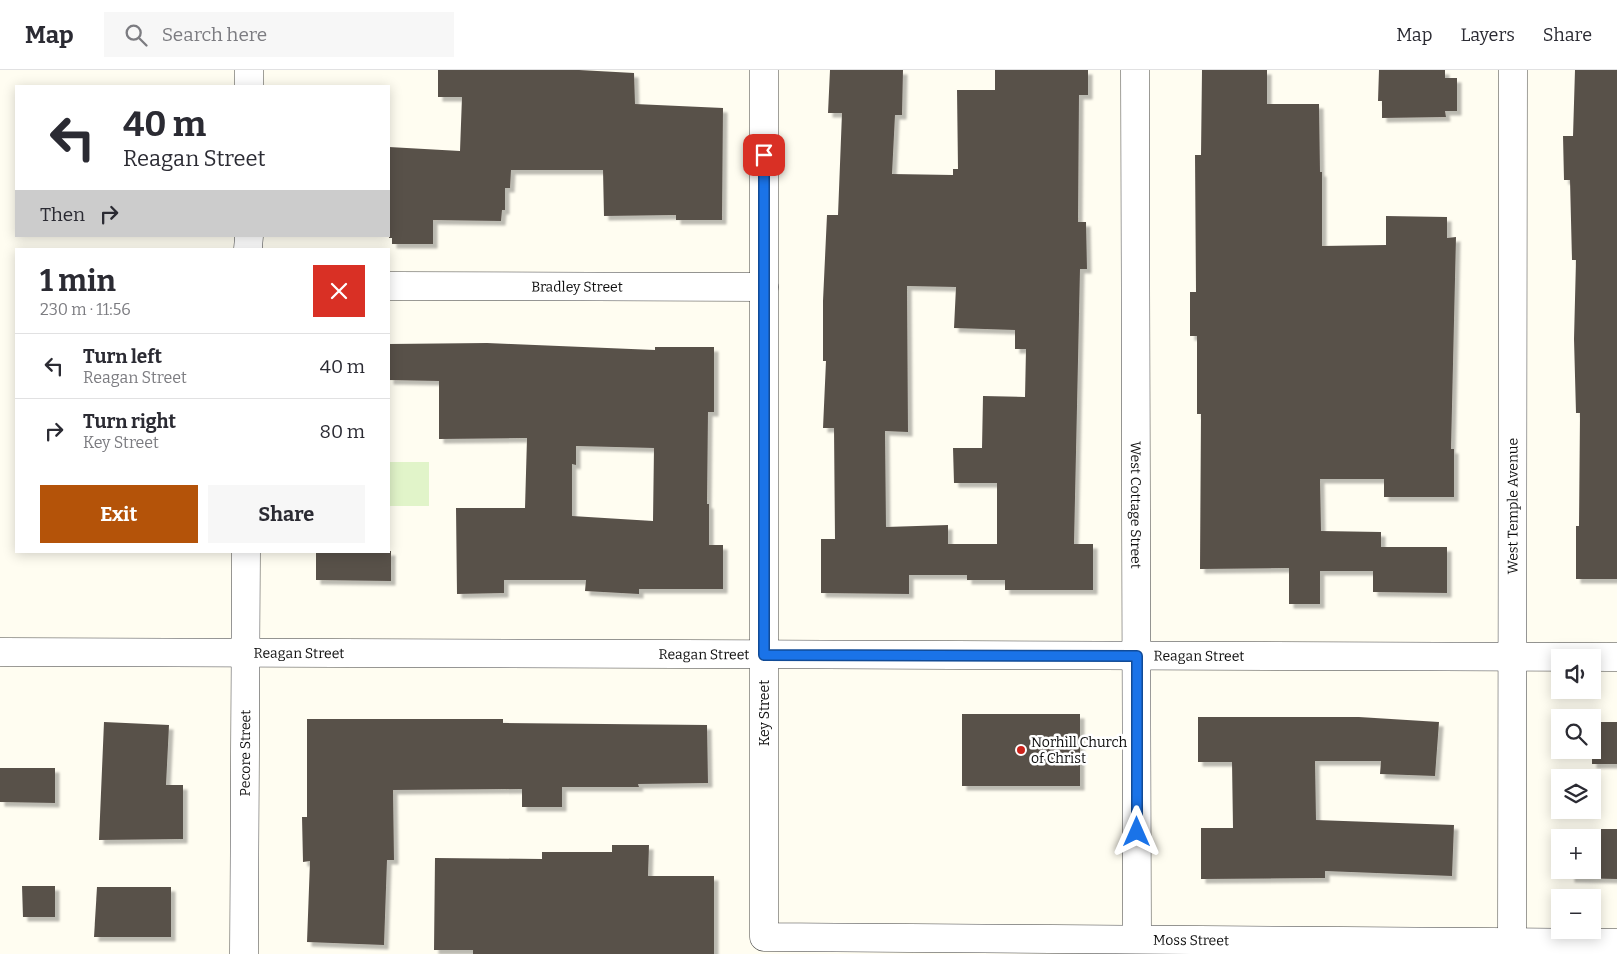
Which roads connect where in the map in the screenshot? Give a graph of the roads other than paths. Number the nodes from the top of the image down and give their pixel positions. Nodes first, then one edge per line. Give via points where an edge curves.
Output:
1 (249, 70) edge
2 (764, 70) edge
3 (1134, 70) edge
4 (1513, 70) edge
5 (249, 85) edge
6 (390, 286) edge
7 (764, 287) junction
8 (246, 553) edge
9 (0, 652) edge
10 (245, 653) junction
11 (764, 655) junction
12 (1137, 656) junction
13 (1513, 656) junction
14 (1617, 657) edge
15 (764, 937) joint
16 (1136, 939) junction
17 (1512, 942) junction
18 (1617, 943) edge
19 (1055, 947) edge
20 (1569, 948) edge
21 (244, 954) edge

1 - 5 street
2 - 7 street, Key Street
3 - 12 street, West Cottage Street
4 - 13 street, West Temple Avenue
6 - 7 street, Bradley Street
7 - 11 street, Key Street
8 - 10 street, Pecore Street
9 - 10 street, Reagan Street
10 - 11 street, Reagan Street
10 - 21 street, Pecore Street
11 - 12 street, Reagan Street
11 - 15 street, Key Street
12 - 13 street, Reagan Street
12 - 16 street, West Cottage Street
13 - 14 street, Reagan Street
13 - 17 street, West Temple Avenue
15 - 19 street, Moss Street
16 - 17 street, Moss Street
16 - 19 street, Moss Street
17 - 20 street, Moss Street
18 - 20 street, Moss Street

